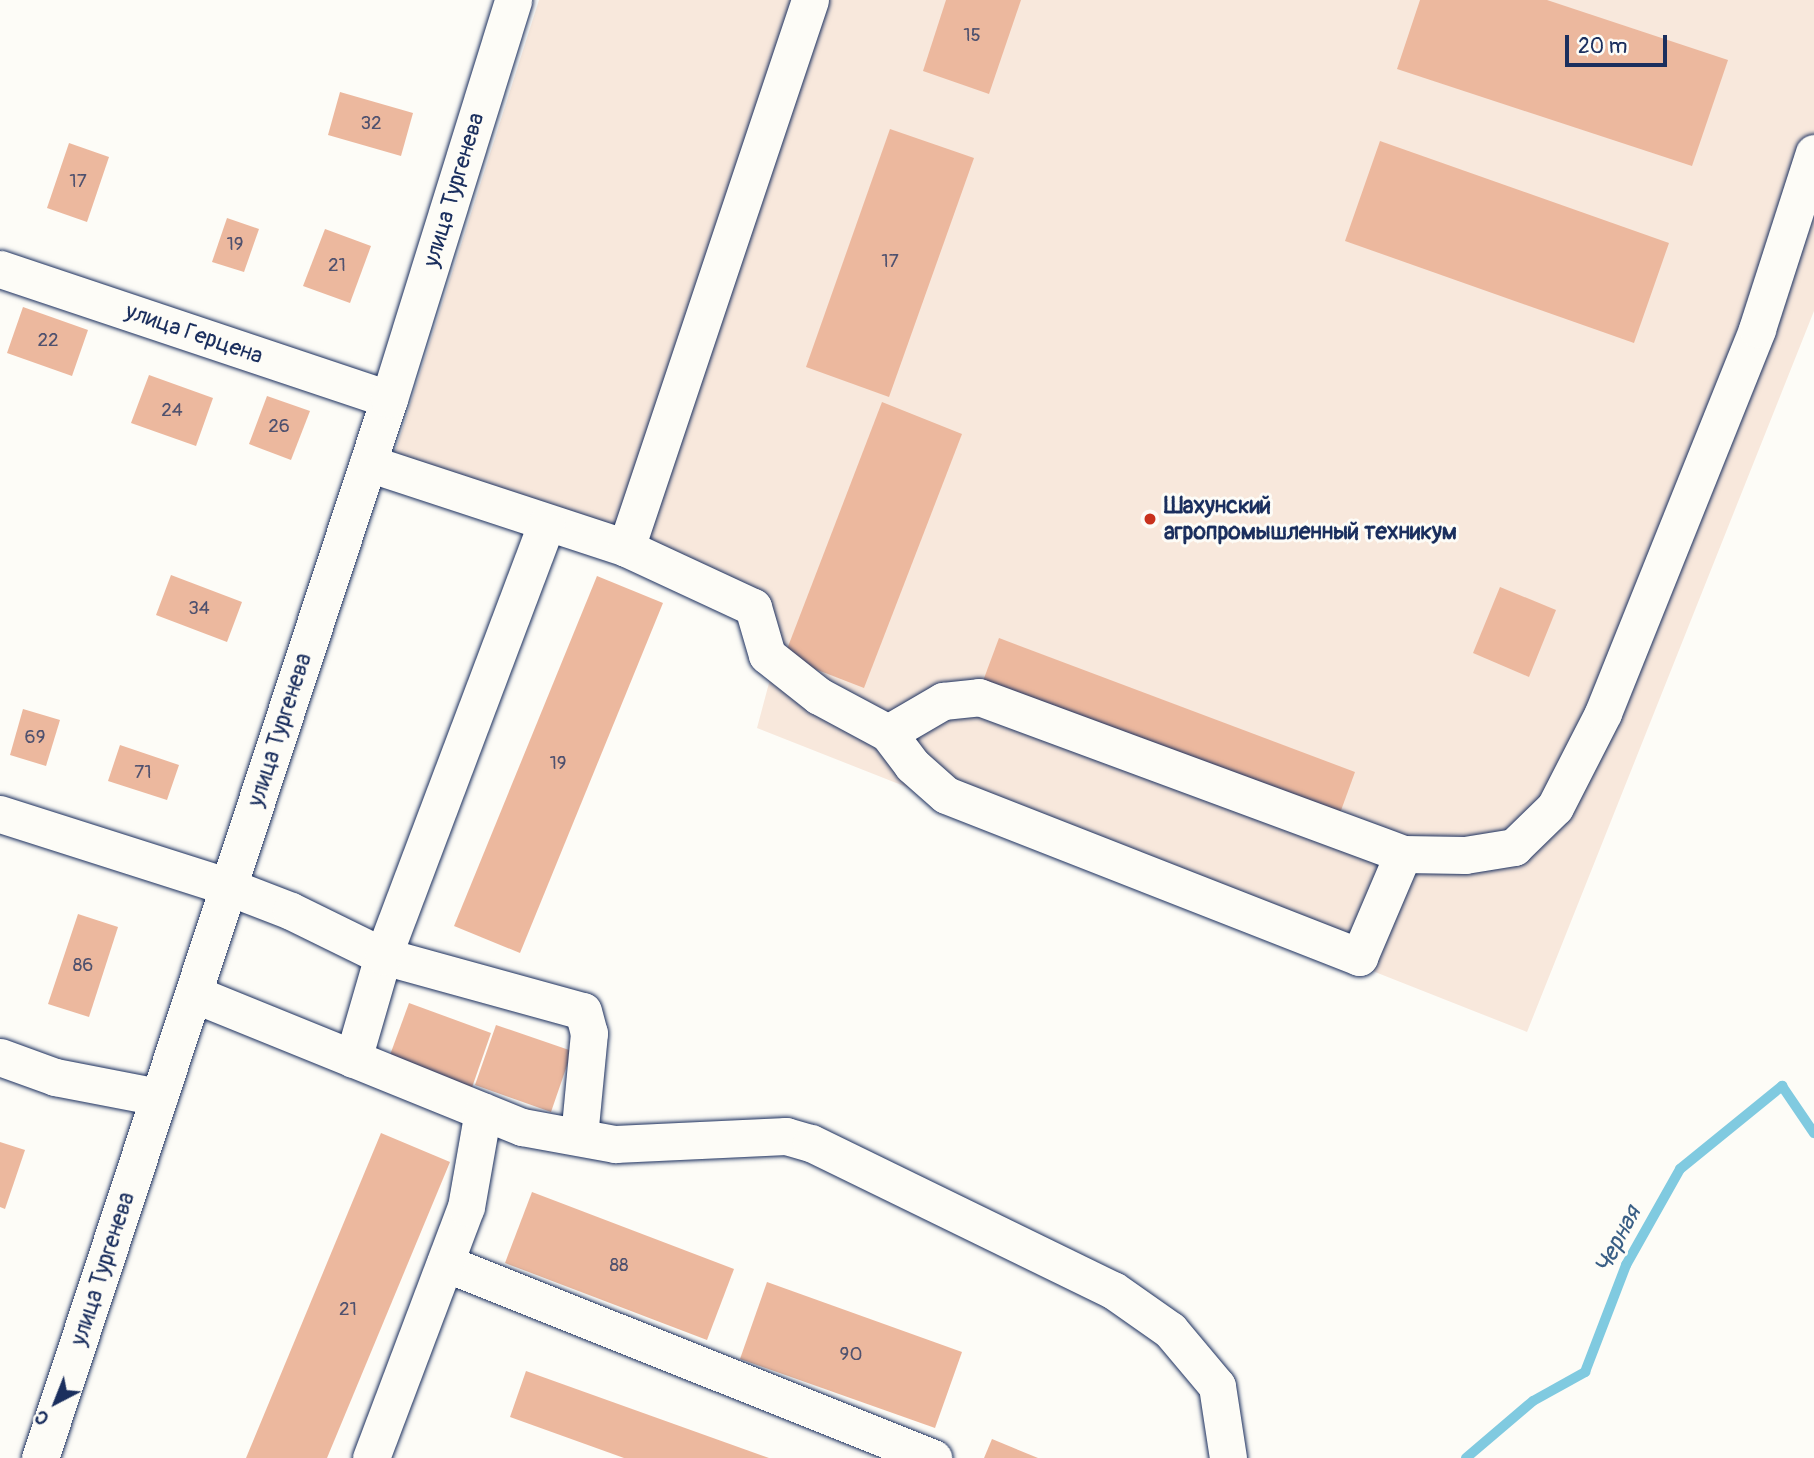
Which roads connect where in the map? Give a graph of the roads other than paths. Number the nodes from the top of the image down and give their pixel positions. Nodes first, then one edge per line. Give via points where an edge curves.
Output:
1 (513, 0) edge
2 (810, 0) edge
3 (1814, 153) edge
4 (0, 269) edge
5 (389, 399) junction
6 (368, 463) junction
7 (547, 525) junction
8 (626, 548) junction
9 (888, 733) junction
10 (0, 814) edge
11 (1404, 854) junction
12 (229, 887) junction
13 (383, 956) junction
14 (194, 994) junction
15 (0, 1057) edge
16 (354, 1059) junction
17 (159, 1097) junction
18 (483, 1111) junction
19 (579, 1137) junction
20 (445, 1264) junction
21 (42, 1457) edge
22 (371, 1458) edge
23 (933, 1458) edge
24 (1228, 1458) edge

1 - 5 street, улица Тургенева
2 - 8 street
3 - 11 street via 1757,329 1603,713 1555,807 1514,847 1465,855
4 - 5 street, улица Герцена
5 - 6 street, улица Тургенева
6 - 7 street
6 - 12 street, улица Тургенева
7 - 8 street
7 - 13 street
8 - 9 street via 753,607 768,655 819,696
9 - 11 street via 943,701 979,697
9 - 11 street via 912,765 946,795 1359,957
10 - 12 street
12 - 13 street
12 - 14 street, улица Тургенева
13 - 16 street
13 - 19 street via 583,1011 589,1033
14 - 16 street
14 - 17 street, улица Тургенева
15 - 17 street via 55,1077
16 - 18 street
17 - 21 street, улица Тургенева
18 - 19 street via 522,1127
18 - 20 street via 467,1207
19 - 24 street via 615,1144 786,1136 811,1143 1113,1290 1170,1330 1217,1385
20 - 22 street
20 - 23 street

